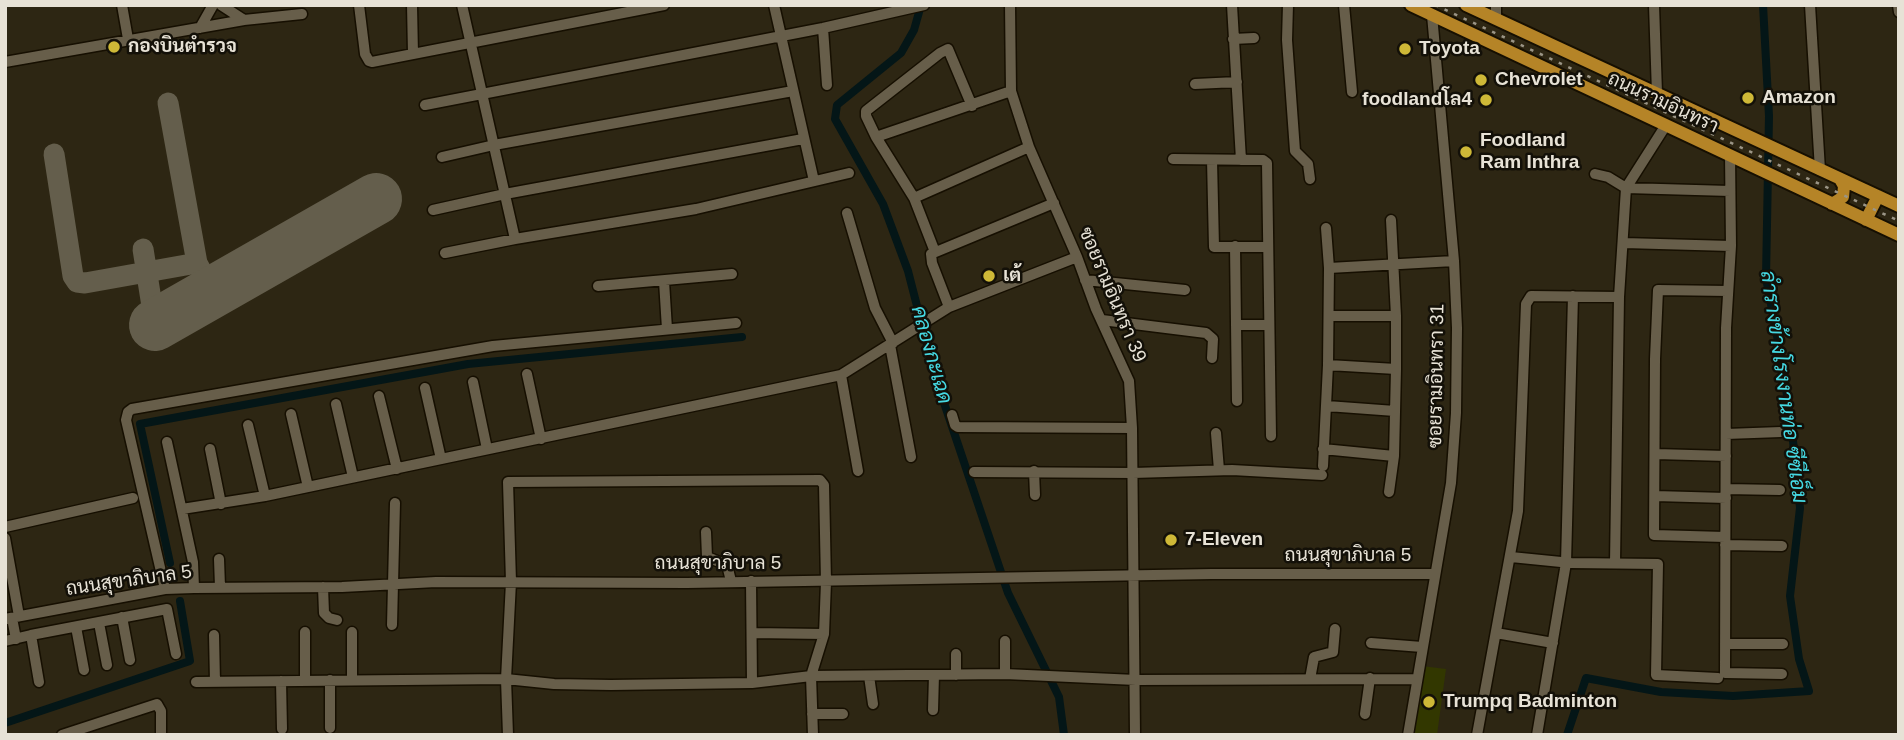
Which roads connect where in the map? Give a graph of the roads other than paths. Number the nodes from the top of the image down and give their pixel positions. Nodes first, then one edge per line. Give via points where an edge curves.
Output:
1 (122, 5) edge
2 (213, 5) edge
3 (221, 5) edge
4 (359, 5) edge
5 (412, 5) edge
6 (462, 5) edge
7 (664, 5) edge
8 (774, 5) edge
9 (924, 5) edge
10 (1010, 5) edge
11 (1232, 5) edge
12 (1288, 5) edge
13 (1344, 5) edge
14 (1411, 5) edge
15 (1465, 5) edge
16 (1496, 5) edge
17 (1654, 5) edge
18 (1810, 5) edge
19 (1898, 5) edge
20 (1899, 12) edge
21 (302, 14) dead end
22 (1432, 15) junction
23 (1496, 19) junction
24 (244, 20) junction
25 (200, 28) junction
26 (823, 28) junction
27 (780, 36) junction
28 (1254, 38) dead end
29 (128, 39) junction
30 (1233, 39) junction
31 (470, 41) junction
32 (413, 54) junction
33 (5, 62) edge
34 (1237, 82) junction
35 (1195, 84) dead end
36 (827, 85) dead end
37 (793, 91) junction
38 (1012, 91) junction
39 (1352, 92) dead end
40 (482, 93) junction
41 (1657, 93) junction
42 (425, 106) dead end
43 (972, 106) junction
44 (1666, 125) junction
45 (876, 137) junction
46 (803, 139) junction
47 (494, 145) junction
48 (1029, 147) junction
49 (1730, 155) junction
50 (442, 157) dead end
51 (1173, 159) dead end
52 (1213, 160) junction
53 (1241, 160) junction
54 (1820, 170) junction
55 (849, 173) dead end
56 (1595, 174) dead end
57 (1310, 178) dead end
58 (1840, 179) junction
59 (814, 181) junction
60 (1626, 187) junction
61 (1730, 191) junction
62 (505, 194) junction
63 (1878, 196) junction
64 (914, 198) junction
65 (1054, 203) junction
66 (1832, 204) junction
67 (1899, 206) edge
68 (433, 210) dead end
69 (847, 214) dead end
70 (1391, 220) dead end
71 (1866, 220) junction
72 (1326, 228) dead end
73 (1899, 235) edge
74 (515, 239) junction
75 (1624, 243) junction
76 (1235, 246) junction
77 (1731, 246) junction
78 (1267, 247) junction
79 (935, 252) junction
80 (445, 253) dead end
81 (1077, 257) junction
82 (1454, 261) junction
83 (1393, 264) junction
84 (1329, 268) junction
85 (732, 274) dead end
86 (1085, 280) junction
87 (664, 281) junction
88 (598, 286) dead end
89 (1185, 290) dead end
90 (1728, 291) junction
91 (1573, 296) junction
92 (1619, 297) junction
93 (949, 307) junction
94 (1329, 316) junction
95 (1396, 316) junction
96 (1102, 320) junction
97 (736, 323) dead end
98 (1236, 325) junction
99 (1269, 325) junction
100 (667, 329) junction
101 (892, 344) junction
102 (1212, 358) dead end
103 (1328, 365) junction
104 (1396, 369) junction
105 (527, 374) dead end
106 (841, 375) junction
107 (473, 382) dead end
108 (425, 388) dead end
109 (379, 396) dead end
110 (1237, 401) dead end
111 (337, 404) dead end
112 (1326, 406) junction
113 (1395, 411) junction
114 (290, 414) dead end
115 (952, 415) dead end
116 (248, 425) dead end
117 (1132, 428) junction
118 (1781, 432) dead end
119 (1216, 433) dead end
120 (1726, 433) junction
121 (1271, 436) dead end
122 (541, 439) junction
123 (167, 443) dead end
124 (210, 449) dead end
125 (487, 449) junction
126 (1323, 449) junction
127 (1656, 454) junction
128 (1394, 456) junction
129 (1726, 456) junction
130 (911, 457) dead end
131 (441, 459) junction
132 (397, 469) junction
133 (1219, 470) junction
134 (858, 471) dead end
135 (1034, 471) junction
136 (974, 472) dead end
137 (1133, 473) junction
138 (353, 478) junction
139 (309, 487) junction
140 (1780, 490) dead end
141 (1389, 492) dead end
142 (1726, 493) junction
143 (1035, 495) dead end
144 (265, 496) junction
145 (1655, 496) junction
146 (133, 498) dead end
147 (395, 503) dead end
148 (222, 504) junction
149 (182, 509) junction
150 (5, 527) edge
151 (706, 532) dead end
152 (5, 538) edge
153 (1725, 541) junction
154 (1782, 546) dead end
155 (1511, 557) junction
156 (219, 559) dead end
157 (1566, 563) junction
158 (1615, 563) junction
159 (1435, 574) junction
160 (1134, 576) junction
161 (751, 581) junction
162 (511, 582) junction
163 (731, 582) junction
164 (826, 582) junction
165 (392, 583) junction
166 (220, 587) junction
167 (323, 587) junction
168 (194, 588) junction
169 (165, 589) junction
170 (10, 593) edge
171 (122, 617) junction
172 (12, 618) edge
173 (337, 620) dead end
174 (99, 623) junction
175 (392, 625) dead end
176 (76, 627) junction
177 (1335, 629) dead end
178 (305, 632) dead end
179 (352, 632) dead end
180 (1496, 633) junction
181 (752, 634) junction
182 (824, 634) junction
183 (31, 635) junction
184 (214, 635) dead end
185 (11, 640) edge
186 (1005, 641) dead end
187 (1370, 643) dead end
188 (1553, 643) junction
189 (1725, 644) junction
190 (1783, 644) dead end
191 (1423, 647) junction
192 (176, 654) dead end
193 (956, 654) dead end
194 (130, 660) dead end
195 (107, 665) dead end
196 (84, 670) dead end
197 (1005, 674) junction
198 (1782, 674) dead end
199 (934, 675) junction
200 (956, 675) junction
201 (811, 676) junction
202 (869, 676) junction
203 (1370, 678) junction
204 (1417, 678) junction
205 (1718, 678) dead end
206 (506, 679) junction
207 (1310, 679) junction
208 (330, 680) junction
209 (352, 680) junction
210 (1136, 680) junction
211 (281, 681) junction
212 (305, 681) junction
213 (39, 682) dead end
214 (196, 682) dead end
215 (215, 682) junction
216 (752, 683) junction
217 (873, 704) dead end
218 (933, 710) dead end
219 (812, 714) junction
220 (843, 714) dead end
221 (1366, 714) dead end
222 (330, 728) dead end
223 (282, 729) dead end
224 (62, 735) edge
225 (161, 735) edge
226 (508, 735) edge
227 (813, 735) edge
228 (1135, 735) edge
229 (1408, 735) edge
230 (1477, 735) edge
231 (1537, 735) edge

1 - 29 street
2 - 25 street
3 - 24 street
4 - 32 street via 369,61
5 - 32 street
6 - 31 street
7 - 31 street
8 - 27 street
9 - 26 street
10 - 38 street, ซอยรามอินทรา 39
11 - 30 street
12 - 57 street via 1295,151 1308,164
13 - 39 street
14 - 22 main road, ถนนรามอินทรา
15 - 23 main road, ถนนรามอินทรา
16 - 23 street
17 - 41 street
18 - 54 street
19 - 20 street
21 - 24 street
22 - 44 main road, ถนนรามอินทรา
22 - 82 street, ซอยรามอินทรา 31
23 - 41 main road, ถนนรามอินทรา
24 - 25 street
25 - 29 street
26 - 27 street
26 - 36 street
27 - 37 street
27 - 40 street
28 - 30 street
29 - 33 street
30 - 34 street
31 - 32 street
31 - 40 street
34 - 35 street
34 - 53 street
37 - 46 street
37 - 47 street
38 - 43 street
38 - 48 street, ซอยรามอินทรา 39
40 - 42 street
40 - 47 street
41 - 54 main road, ถนนรามอินทรา
43 - 45 street
43 - 45 street via 948,49 867,109
44 - 49 main road, ถนนรามอินทรา
44 - 60 street
45 - 64 street
46 - 59 street
46 - 62 street
47 - 50 street
47 - 62 street
48 - 64 street
48 - 65 street, ซอยรามอินทรา 39
49 - 61 street
49 - 66 main road, ถนนรามอินทรา
51 - 52 street
52 - 53 street
52 - 76 street via 1214,247
53 - 78 street via 1267,163
54 - 58 main road, ถนนรามอินทรา
55 - 59 street
56 - 60 street
58 - 63 main road, ถนนรามอินทรา
58 - 66 main road via 1843,197
59 - 74 street via 696,209
60 - 61 street
60 - 75 street
61 - 77 street
62 - 68 street
62 - 74 street
63 - 67 main road, ถนนรามอินทรา
63 - 71 main road
64 - 79 street
65 - 79 street
65 - 81 street, ซอยรามอินทรา 39
66 - 71 main road, ถนนรามอินทรา
69 - 101 street via 875,308
70 - 83 street
71 - 73 main road, ถนนรามอินทรา
72 - 84 street
74 - 80 street
75 - 77 street
75 - 92 street
76 - 78 street
76 - 98 street
77 - 90 street
78 - 99 street
79 - 93 street via 932,263
81 - 86 street, ซอยรามอินทรา 39
81 - 93 street
82 - 83 street
82 - 159 street, ซอยรามอินทรา 31 via 1454,452
83 - 84 street
83 - 95 street
84 - 94 street
85 - 87 street
86 - 89 street
86 - 96 street, ซอยรามอินทรา 39
87 - 88 street
87 - 100 street
90 - 120 street
90 - 127 street via 1658,290
91 - 92 street
91 - 155 street via 1531,296 1526,304 1518,511
91 - 157 street
92 - 158 street
93 - 101 street
94 - 95 street
94 - 103 street
95 - 104 street
96 - 102 street via 1206,333 1213,339
96 - 117 street, ซอยรามอินทรา 39 via 1129,381
97 - 100 street
98 - 99 street
98 - 110 street
99 - 121 street
100 - 169 street via 493,346 132,409 126,419
101 - 106 street
101 - 130 street
103 - 104 street
103 - 112 street
104 - 113 street
105 - 122 street
106 - 122 street
106 - 134 street
107 - 125 street
108 - 131 street
109 - 132 street
111 - 138 street
112 - 113 street
112 - 126 street
113 - 128 street
114 - 139 street
115 - 117 street via 958,427
116 - 144 street
117 - 137 street, ซอยรามอินทรา 39
118 - 120 street
119 - 133 street
120 - 129 street
122 - 125 street
123 - 149 street
124 - 148 street
125 - 131 street
126 - 128 street
126 - 133 street via 1322,470
127 - 129 street
127 - 145 street
128 - 141 street
129 - 142 street
131 - 132 street
132 - 138 street
133 - 137 street
135 - 136 street
135 - 137 street
135 - 143 street
137 - 160 street, ซอยรามอินทรา 39
138 - 139 street
139 - 144 street
140 - 142 street
142 - 145 street
142 - 153 street
144 - 148 street
145 - 153 street via 1654,535
146 - 150 street
147 - 165 street
148 - 149 street
149 - 168 street
151 - 163 street via 707,557 727,565
152 - 170 street
153 - 154 street
153 - 189 street
155 - 157 street
155 - 180 street
156 - 166 street
157 - 158 street
157 - 188 street
158 - 205 street via 1658,564 1656,675
159 - 160 street, ถนนสุขาภิบาล 5
159 - 191 street, ซอยรามอินทรา 31
160 - 164 street, ถนนสุขาภิบาล 5
160 - 210 street, ซอยรามอินทรา 39
161 - 163 street, ถนนสุขาภิบาล 5
161 - 164 street, ถนนสุขาภิบาล 5
161 - 181 street
162 - 163 street, ถนนสุขาภิบาล 5
162 - 164 street via 508,482 820,480 824,485
162 - 165 street, ถนนสุขาภิบาล 5
162 - 206 street
164 - 182 street
165 - 167 street, ถนนสุขาภิบาล 5
165 - 175 street
166 - 167 street, ถนนสุขาภิบาล 5
166 - 168 street, ถนนสุขาภิบาล 5
167 - 173 street via 324,613
168 - 169 street, ถนนสุขาภิบาล 5
169 - 172 street, ถนนสุขาภิบาล 5
170 - 172 street
171 - 174 street
171 - 192 street via 167,609
171 - 194 street
172 - 185 street
174 - 176 street
174 - 195 street
176 - 183 street
176 - 196 street
177 - 207 street via 1333,652 1314,657
178 - 212 street
179 - 209 street
180 - 188 street
180 - 230 street
181 - 182 street
181 - 216 street
182 - 201 street
183 - 185 street
183 - 213 street
184 - 215 street
186 - 197 street
187 - 191 street
188 - 231 street
189 - 190 street
189 - 198 street via 1725,673
191 - 204 street, ซอยรามอินทรา 31
193 - 200 street
197 - 200 street
197 - 210 street
199 - 200 street
199 - 202 street
199 - 218 street
201 - 202 street
201 - 216 street
201 - 219 street
202 - 217 street
203 - 204 street
203 - 207 street
203 - 221 street
204 - 229 street, ซอยรามอินทรา 31
206 - 209 street
206 - 216 street via 600,685
206 - 226 street
207 - 210 street
208 - 209 street
208 - 212 street
208 - 222 street
210 - 228 street, ซอยรามอินทรา 39
211 - 212 street
211 - 215 street
211 - 223 street
214 - 215 street
219 - 220 street
219 - 227 street
224 - 225 street via 157,704

